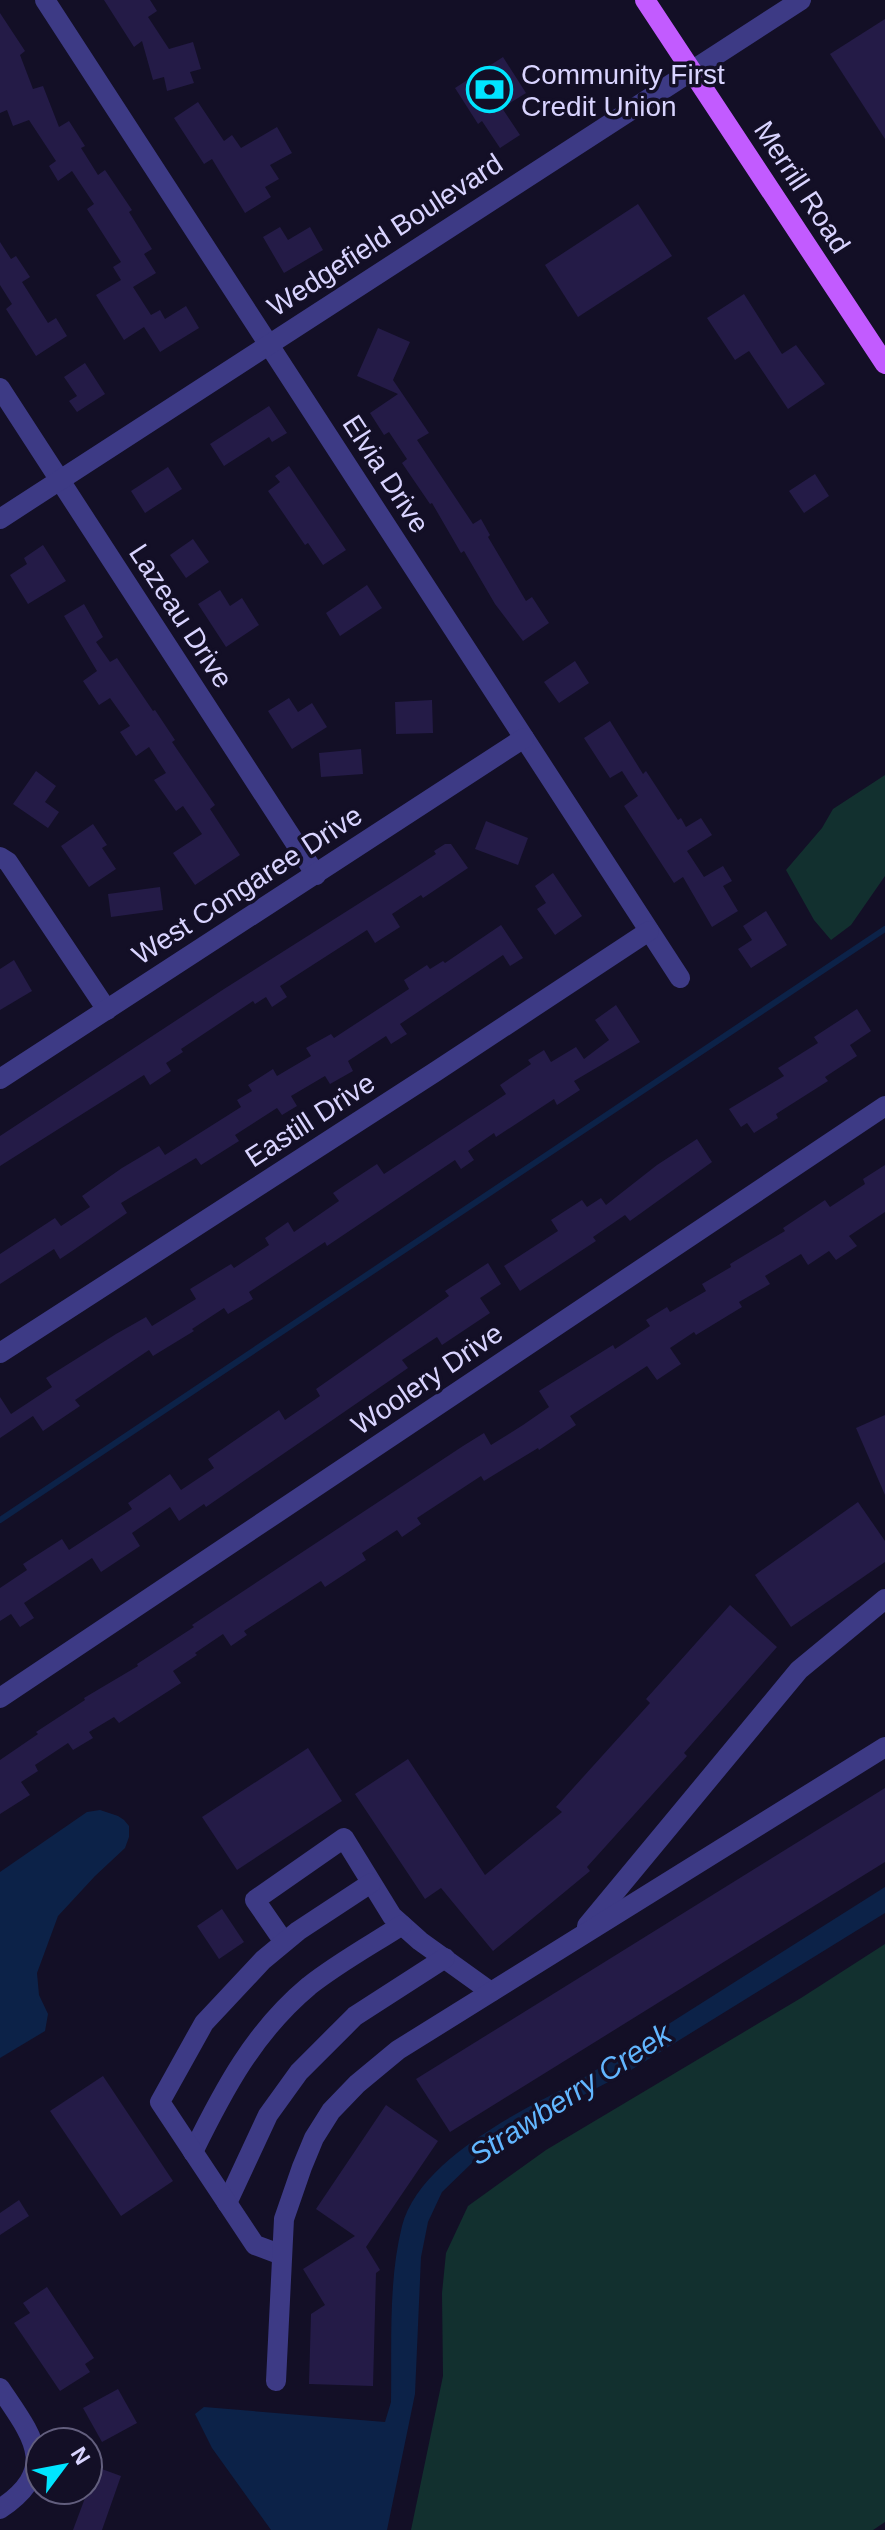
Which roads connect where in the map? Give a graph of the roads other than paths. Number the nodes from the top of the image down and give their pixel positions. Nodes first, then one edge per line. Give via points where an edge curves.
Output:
1 (45, 0) edge
2 (645, 0) edge
3 (801, 0) edge
4 (691, 70) junction
5 (269, 344) junction
6 (885, 364) edge
7 (0, 388) edge
8 (60, 481) junction
9 (0, 519) edge
10 (524, 738) junction
11 (0, 857) edge
12 (316, 875) junction
13 (649, 931) junction
14 (680, 978) dead end
15 (107, 1010) junction
16 (0, 1079) edge
17 (885, 1106) edge
18 (0, 1353) edge
19 (885, 1599) edge
20 (0, 1698) edge
21 (885, 1747) edge
22 (371, 1883) junction
23 (402, 1925) junction
24 (577, 1938) junction
25 (284, 1942) junction
26 (445, 1958) junction
27 (491, 1992) junction
28 (193, 2152) junction
29 (227, 2203) junction
30 (282, 2255) junction
31 (276, 2381) dead end
32 (0, 2388) edge
33 (0, 2509) edge

1 - 5 street, Elvia Drive
2 - 4 main road, Merrill Road
3 - 4 street, Wedgefield Boulevard
4 - 5 street, Wedgefield Boulevard
4 - 6 main road, Merrill Road
5 - 8 street, Wedgefield Boulevard
5 - 10 street, Elvia Drive
7 - 8 street, Lazeau Drive
8 - 9 street, Wedgefield Boulevard
8 - 12 street, Lazeau Drive
10 - 12 street, West Congaree Drive
10 - 13 street, Elvia Drive
11 - 15 street
12 - 15 street, West Congaree Drive
13 - 14 street, Elvia Drive
13 - 18 street, Eastill Drive
15 - 16 street, West Congaree Drive
17 - 20 street, Woolery Drive
19 - 24 street via 799,1670
21 - 24 street
22 - 23 street
22 - 25 street
22 - 25 street via 344,1838 255,1900
23 - 26 street
23 - 28 street via 331,1970 279,2014 226,2085
24 - 27 street
25 - 28 street via 204,2023 160,2102
26 - 27 street
26 - 29 street via 355,2016 299,2072 268,2115
27 - 30 street via 398,2050 331,2111 314,2138 284,2219
28 - 29 street
29 - 30 street via 255,2245
30 - 31 street
32 - 33 street via 26,2427 36,2458 27,2487

